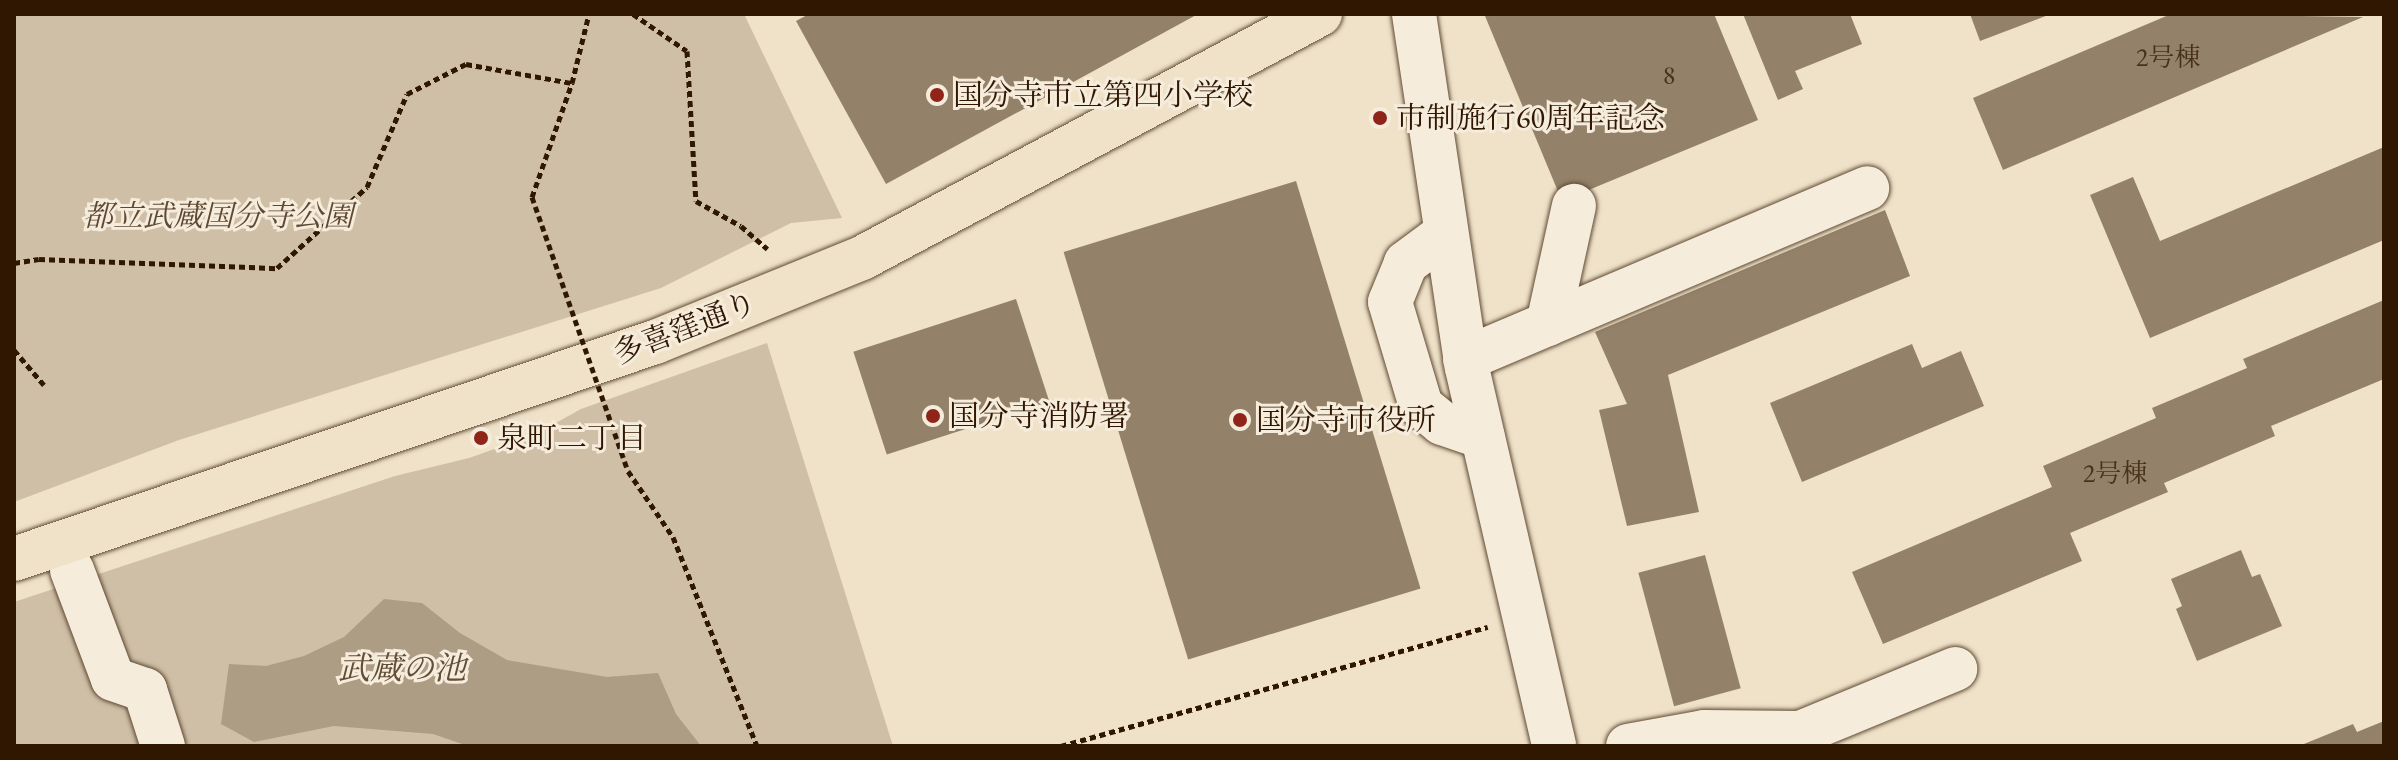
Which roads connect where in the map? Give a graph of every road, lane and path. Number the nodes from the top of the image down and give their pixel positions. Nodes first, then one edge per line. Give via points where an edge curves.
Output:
1 (589, 14) edge
2 (633, 14) edge
3 (1320, 14) edge
4 (1414, 14) edge
5 (572, 83) junction
6 (1867, 188) dead end
7 (1574, 206) dead end
8 (1445, 234) junction
9 (767, 249) dead end
10 (14, 263) edge
11 (1548, 324) junction
12 (14, 350) edge
13 (1465, 359) junction
14 (44, 385) dead end
15 (1483, 437) junction
16 (14, 559) edge
17 (72, 570) dead end
18 (1493, 626) dead end
19 (1955, 669) dead end
20 (1846, 731) edge
21 (753, 745) edge
22 (163, 746) edge
23 (1061, 746) edge
24 (1554, 746) edge
25 (1628, 746) edge

1 - 5 path
2 - 9 path via 687,51 696,201 741,226
3 - 16 main road, 多喜窪通り via 929,226 850,263 655,342
4 - 8 street
5 - 10 path via 466,64 407,94 367,187 277,268 39,259
5 - 21 path, bridge via 532,197 628,471 673,537
6 - 11 street
7 - 11 street
8 - 13 street
8 - 15 street via 1406,263 1390,302 1421,406 1460,432
11 - 13 street
12 - 14 path
13 - 15 street
15 - 24 street
17 - 22 street via 113,679 145,690
18 - 23 path
19 - 20 street
20 - 25 street via 1704,732

